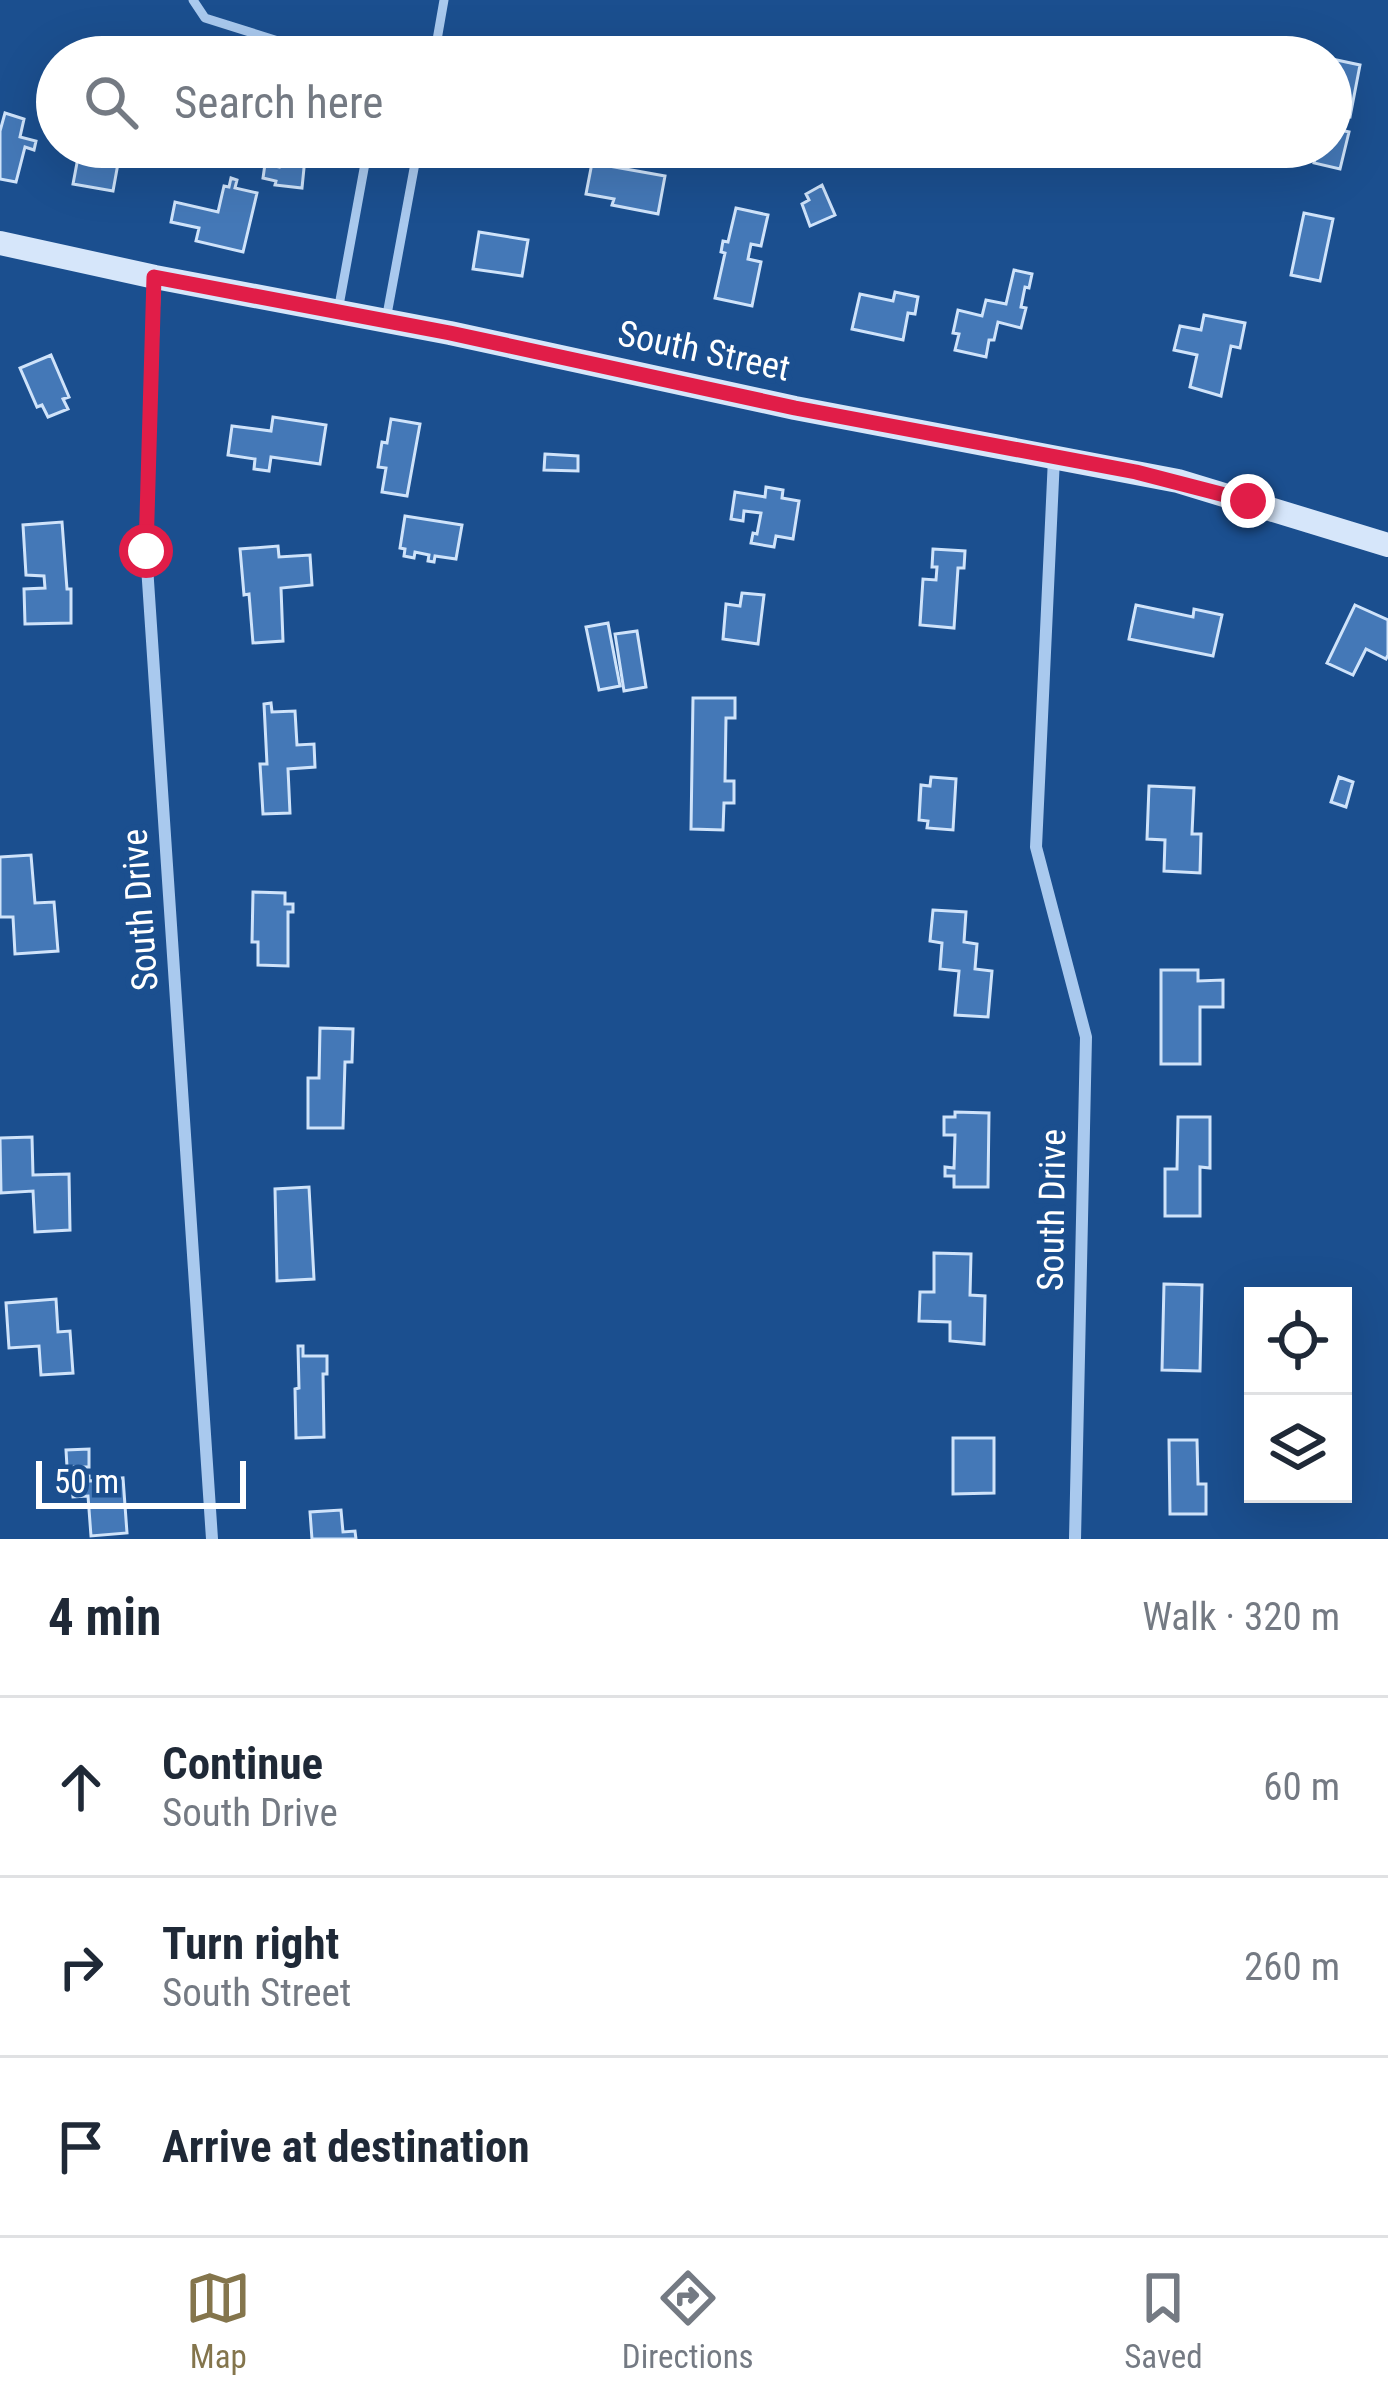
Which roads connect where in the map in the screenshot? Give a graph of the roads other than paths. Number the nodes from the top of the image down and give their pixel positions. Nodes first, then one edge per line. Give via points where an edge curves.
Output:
1 (193, 0) edge
2 (444, 0) edge
3 (262, 36) edge
4 (438, 36) edge
5 (364, 168) edge
6 (414, 168) edge
7 (0, 243) edge
8 (154, 277) junction
9 (338, 311) junction
10 (386, 320) junction
11 (1054, 457) junction
12 (1388, 545) edge
13 (212, 1539) edge
14 (1075, 1539) edge

1 - 3 lane via 205,18
2 - 4 lane
5 - 9 lane
6 - 10 lane
7 - 8 street, South Street
8 - 9 street, South Street
8 - 13 street, South Drive via 146,551
9 - 10 street, South Street
10 - 11 street, South Street
11 - 12 street, South Street via 1213,490
11 - 14 street, South Drive via 1036,847 1086,1037

